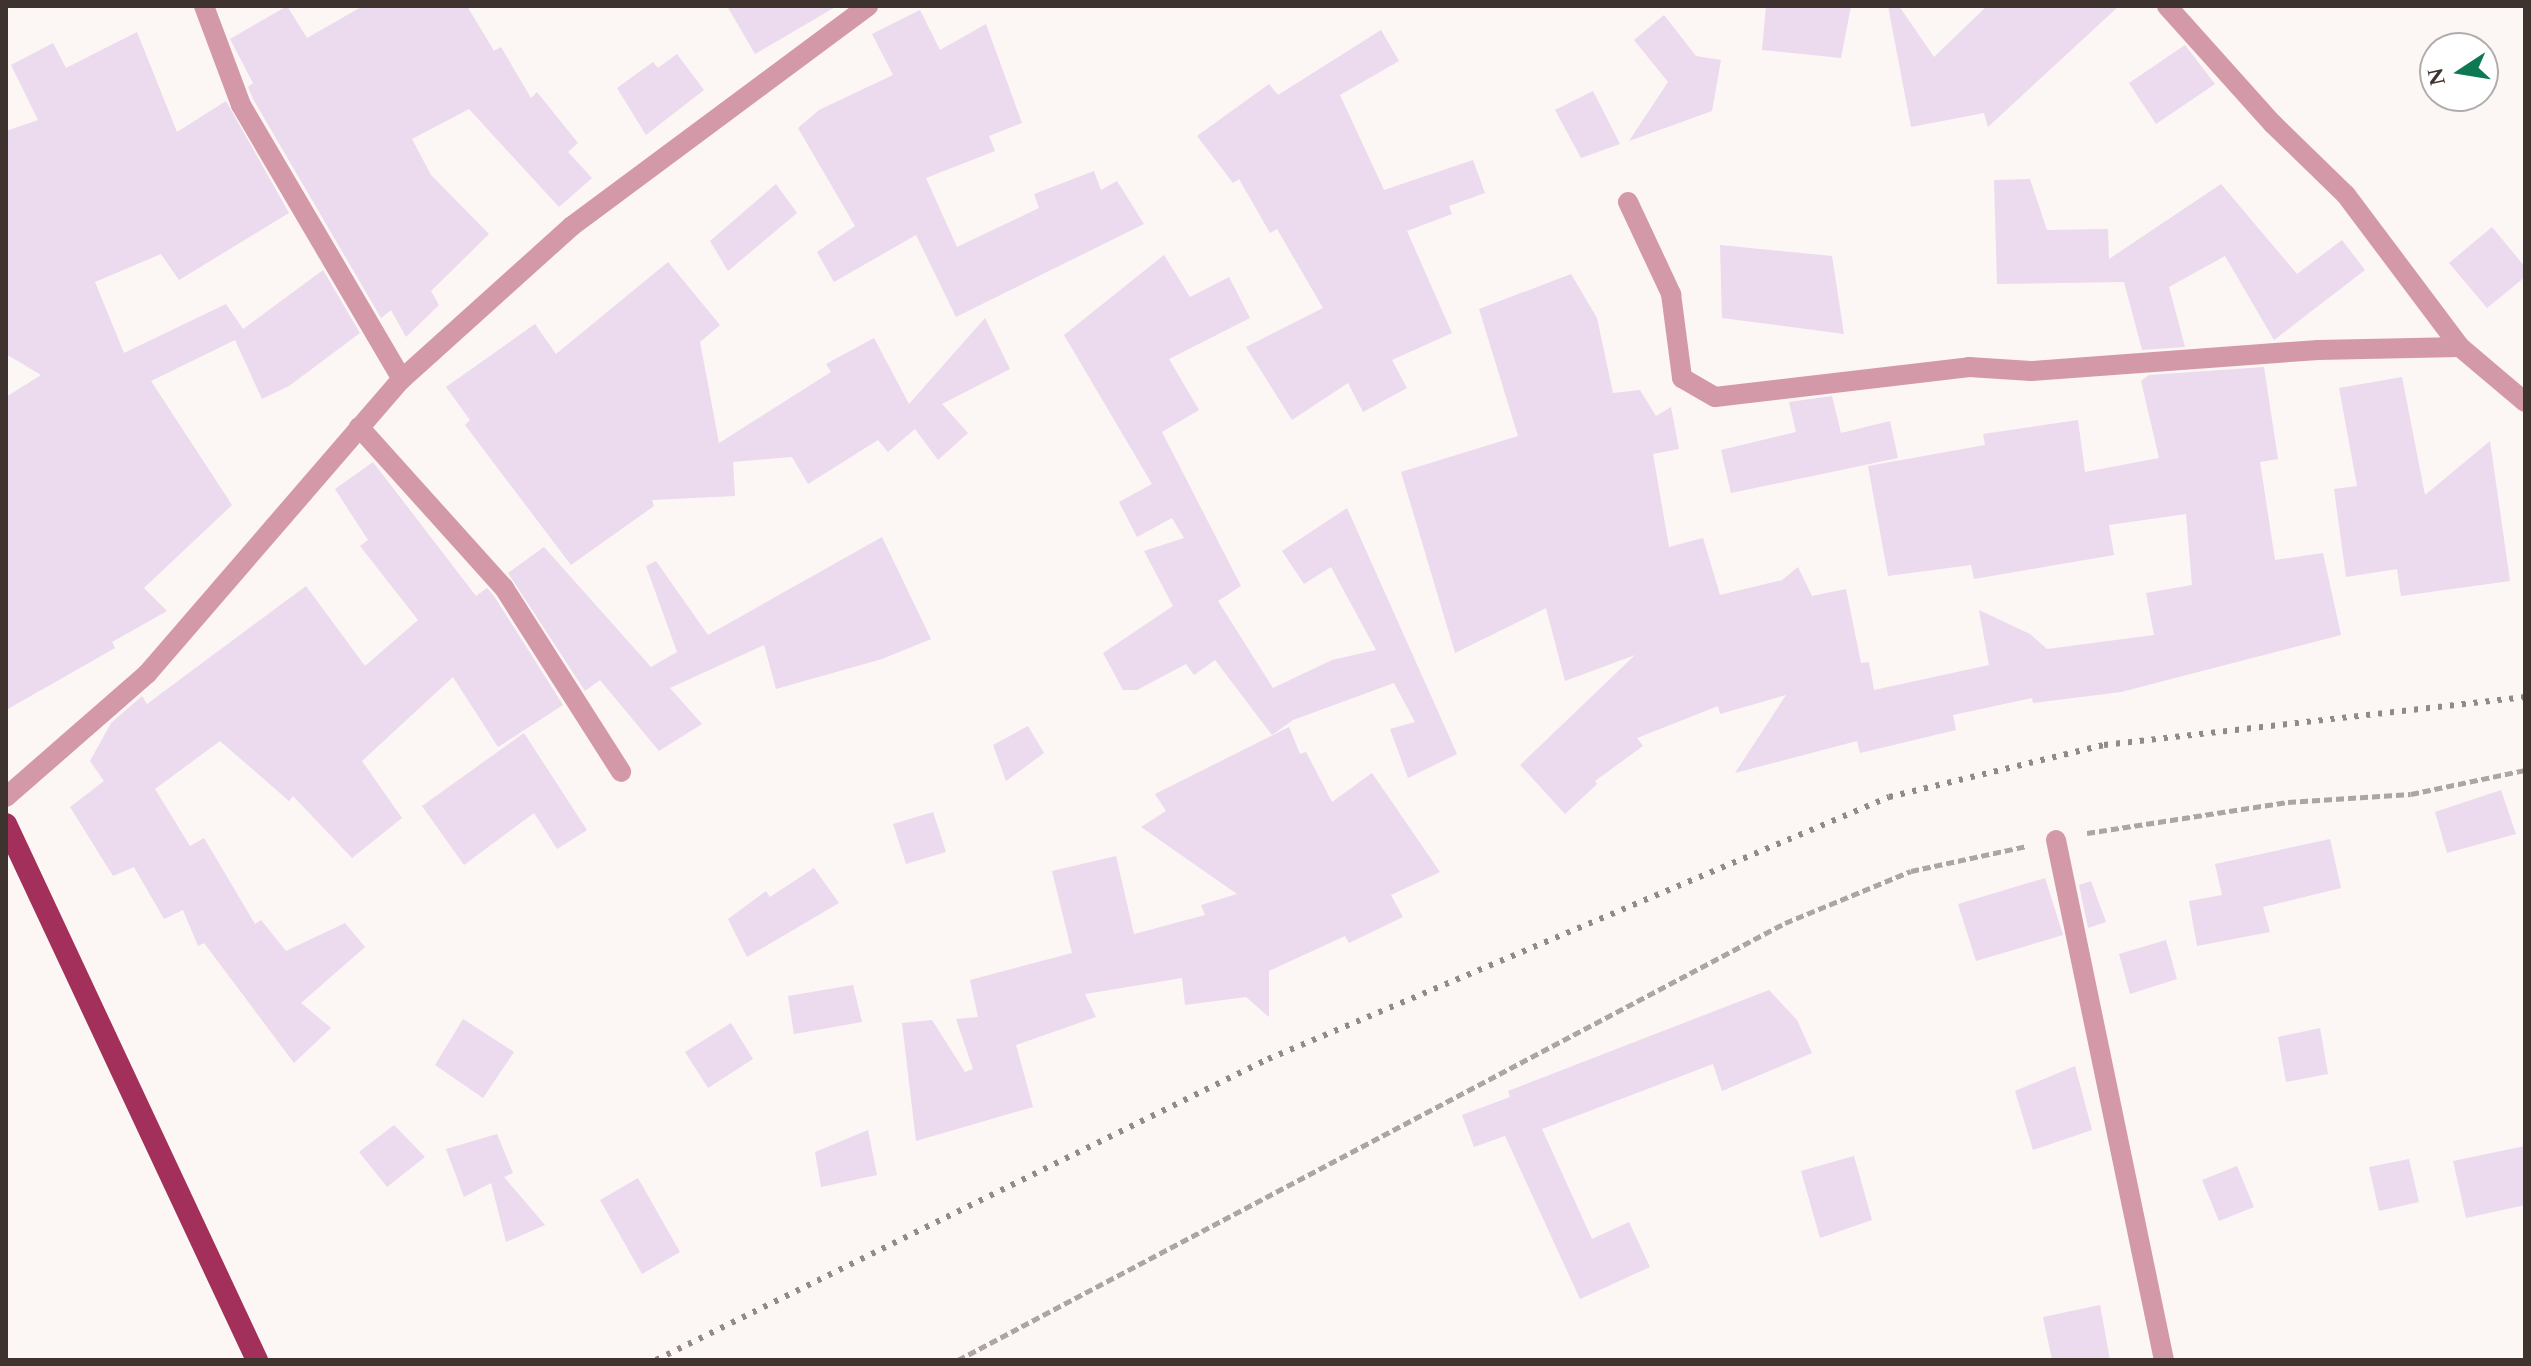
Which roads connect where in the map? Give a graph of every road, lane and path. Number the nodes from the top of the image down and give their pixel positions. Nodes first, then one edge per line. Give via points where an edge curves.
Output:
1 (204, 6) edge
2 (868, 6) edge
3 (2167, 6) edge
4 (1628, 202) dead end
5 (2460, 347) junction
6 (402, 379) junction
7 (2525, 402) edge
8 (359, 427) junction
9 (2525, 770) edge
10 (621, 772) dead end
11 (6, 797) edge
12 (6, 824) edge
13 (2056, 840) junction
14 (257, 1360) edge
15 (958, 1360) edge
16 (2164, 1360) edge

1 - 6 street via 241,105
2 - 6 street via 572,226
3 - 5 street via 2273,124 2346,195
4 - 5 street via 1671,294 1682,378 1715,397 1969,367 2031,371 2318,350
5 - 7 street
6 - 8 street
8 - 10 street via 504,588
8 - 11 street via 147,674
9 - 13 path via 2411,794 2288,802
12 - 14 highway
13 - 15 path via 1911,871 1785,923
13 - 16 street

